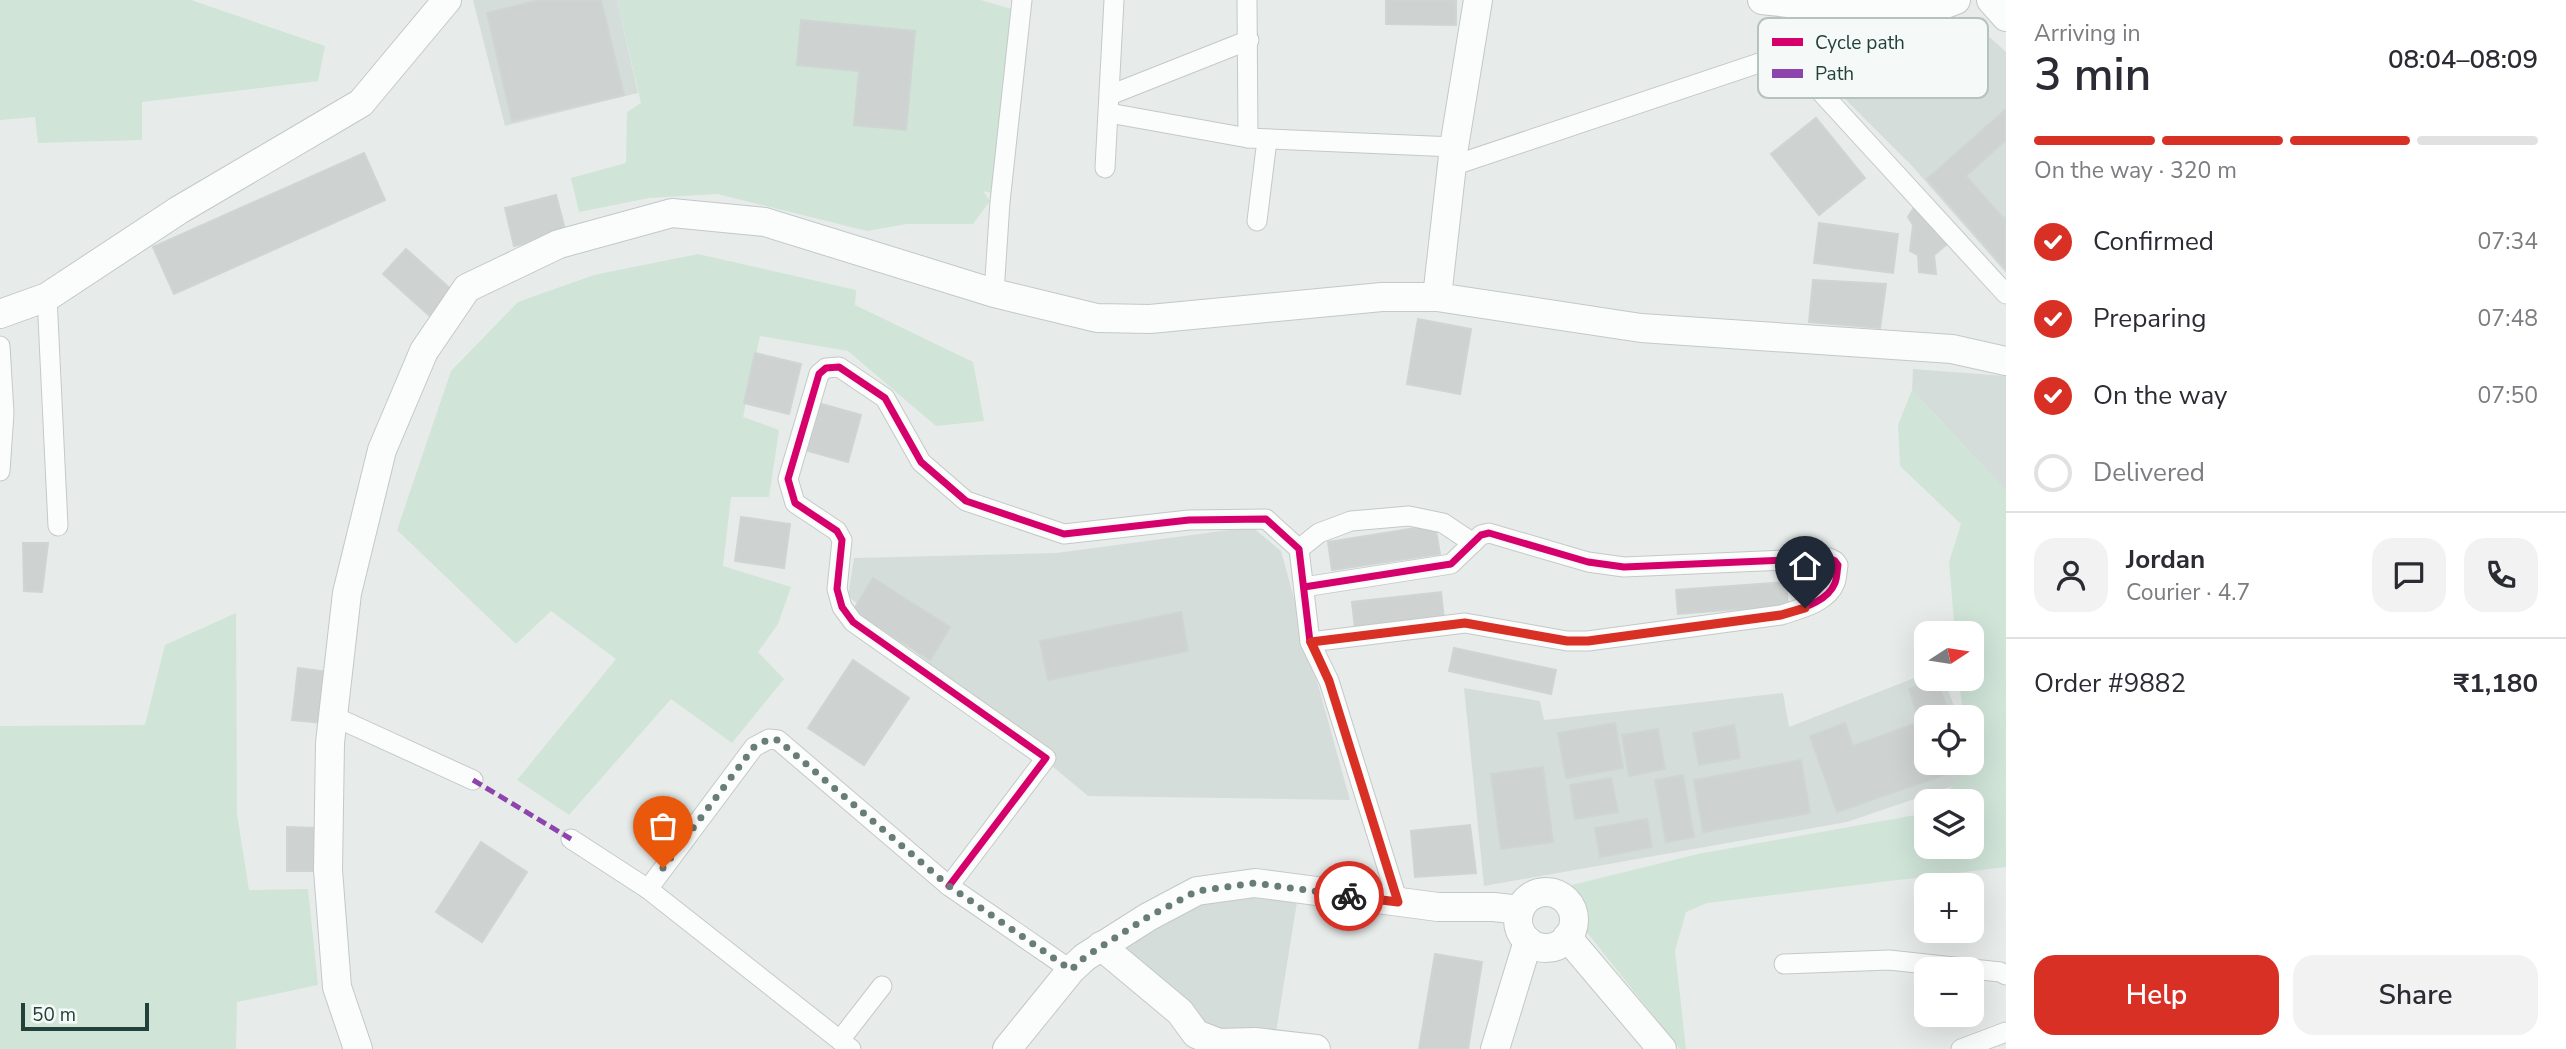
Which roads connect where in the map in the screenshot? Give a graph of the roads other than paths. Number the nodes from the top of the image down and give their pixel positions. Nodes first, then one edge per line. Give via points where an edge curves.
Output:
1 (447, 0) edge
2 (1022, 0) edge
3 (1114, 0) edge
4 (1247, 0) edge
5 (1478, 0) edge
6 (1762, 0) edge
7 (1956, 0) edge
8 (1990, 0) edge
9 (1824, 7) junction
10 (2006, 17) edge
11 (1815, 18) edge
12 (1249, 40) junction
13 (1758, 63) edge
14 (1826, 98) edge
15 (1110, 104) junction
16 (1257, 139) junction
17 (1453, 156) junction
18 (1105, 168) dead end
19 (1257, 221) dead end
20 (994, 293) junction
21 (2006, 294) edge
22 (47, 297) junction
23 (1437, 297) junction
24 (0, 314) edge
25 (0, 346) edge
26 (2006, 361) edge
27 (0, 471) edge
28 (58, 526) dead end
29 (1473, 543) junction
30 (1299, 549) junction
31 (1304, 587) junction
32 (1311, 642) junction
33 (333, 716) junction
34 (473, 780) dead end
35 (571, 839) dead end
36 (949, 886) junction
37 (648, 889) junction
38 (1398, 902) junction
39 (1520, 910) junction
40 (1567, 937) junction
41 (1528, 942) junction
42 (1101, 947) junction
43 (1784, 964) dead end
44 (1071, 970) junction
45 (2006, 975) edge
46 (882, 986) dead end
47 (2006, 1032) edge
48 (846, 1045) edge
49 (358, 1049) edge
50 (1007, 1049) edge
51 (1316, 1049) edge
52 (1494, 1049) edge
53 (1662, 1049) edge
54 (1961, 1049) edge

1 - 22 main road via 361,103 179,210
2 - 20 street
3 - 15 street
4 - 12 street
5 - 17 main road
6 - 9 main road
7 - 9 main road via 1935,8
8 - 10 main road
9 - 11 street
12 - 15 street
12 - 16 street
13 - 17 street
14 - 21 street
15 - 16 street
15 - 18 street
16 - 17 street
16 - 19 street
17 - 23 main road
20 - 23 main road via 1097,318 1150,319 1382,297
20 - 33 main road via 765,222 672,213 559,244 467,288 424,351 382,450 347,593
22 - 24 main road
22 - 28 street
23 - 26 main road via 1641,328 1952,349
25 - 27 street via 4,413
29 - 30 street via 1443,523 1409,516 1351,521 1319,533
29 - 31 street via 1451,564
29 - 32 street via 1489,533 1624,568 1829,558 1838,565 1835,584 1826,595 1805,608 1768,617 1588,641 1465,623
30 - 31 street
30 - 36 street via 1266,519 1189,520 1064,534 966,501 921,462 885,398 839,368 826,368 819,374 788,479 795,503 837,530 842,540 837,589 842,607 853,622 1046,758
31 - 32 street
32 - 38 street via 1329,681
33 - 34 street
33 - 49 main road via 330,897 337,988
35 - 37 street
36 - 37 street via 778,740 769,739 754,747
36 - 44 street
37 - 48 street
38 - 39 main road
38 - 42 main road via 1255,883 1197,891
39 - 40 main road via 1538,893 1563,898 1573,921
39 - 41 main road via 1519,927
40 - 41 main road via 1544,948
40 - 53 main road
41 - 52 main road
42 - 44 main road
42 - 51 main road via 1180,1012 1196,1034 1219,1043
43 - 45 street via 1889,960
44 - 50 main road
46 - 48 street
47 - 54 street

